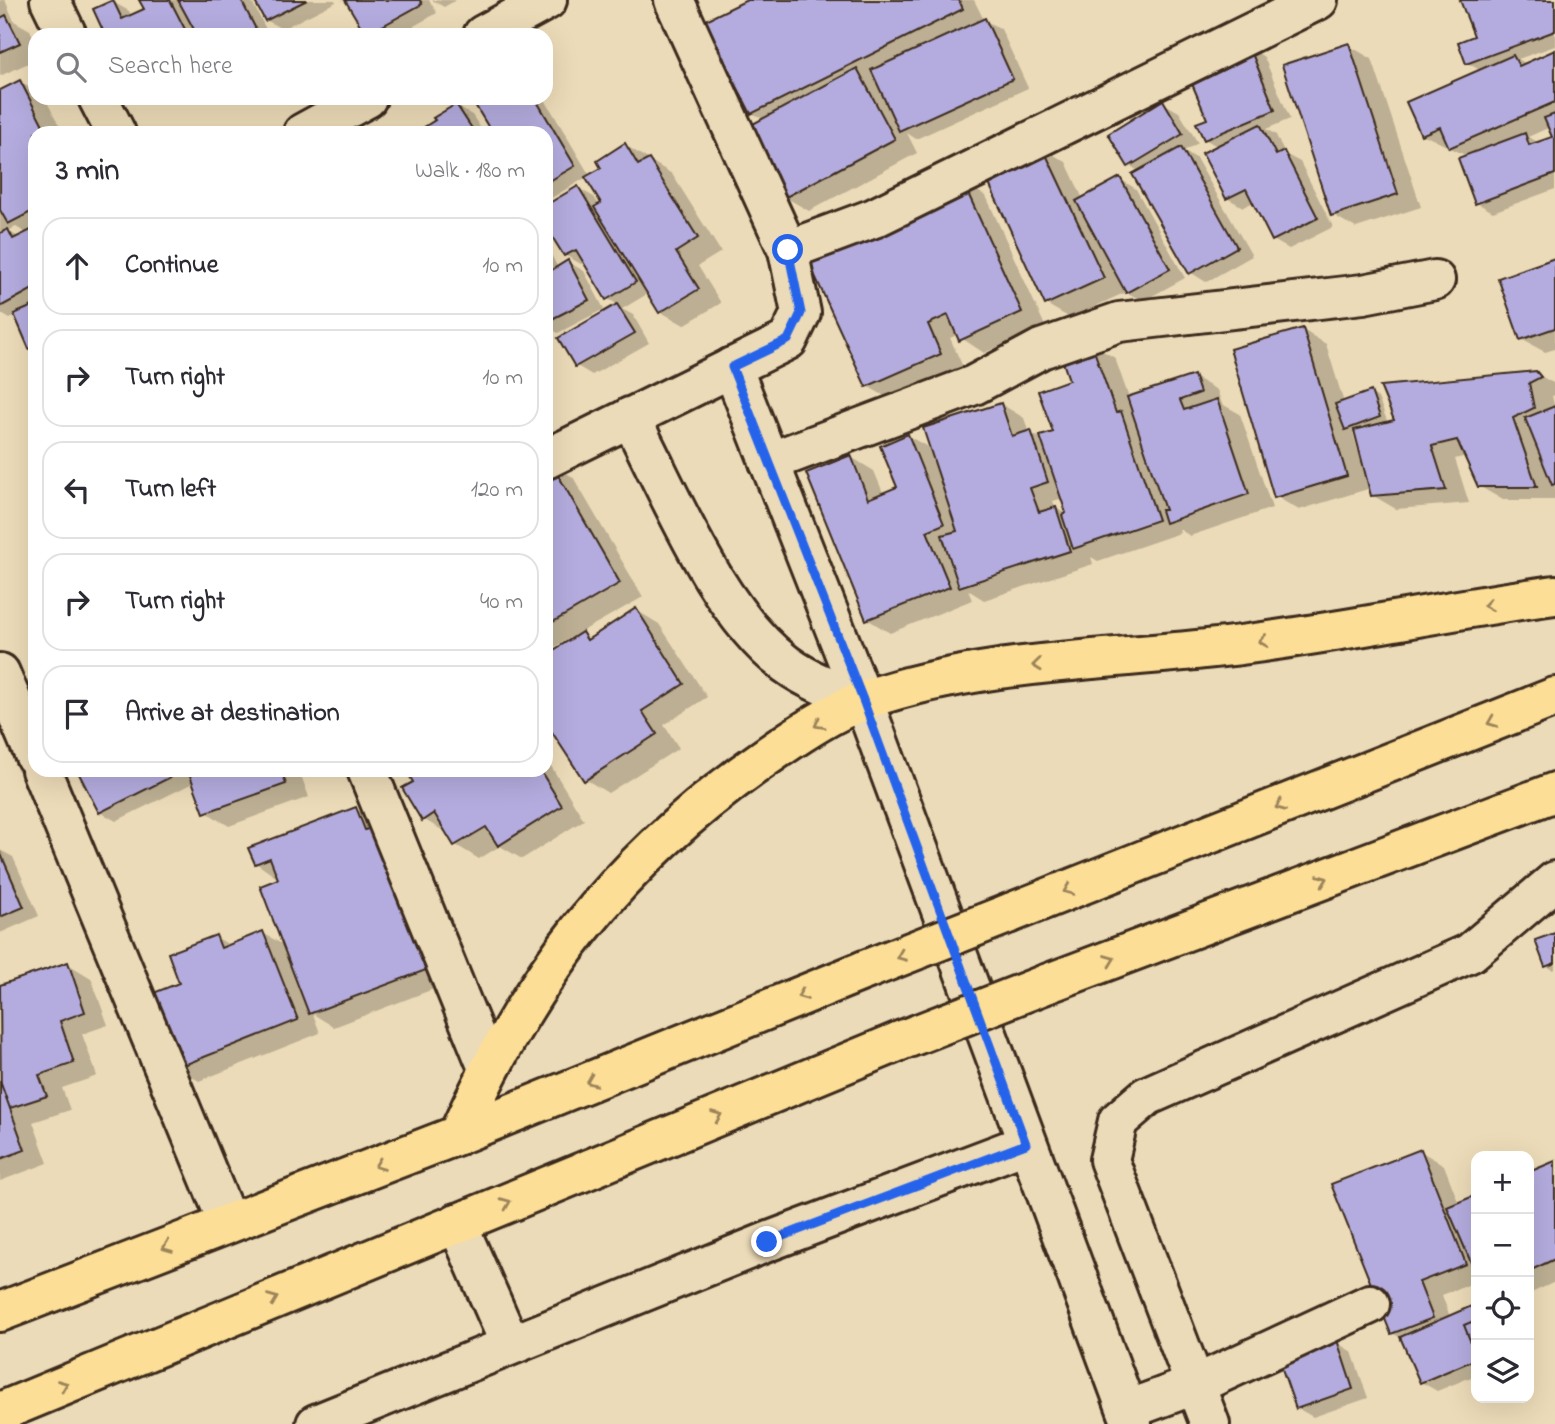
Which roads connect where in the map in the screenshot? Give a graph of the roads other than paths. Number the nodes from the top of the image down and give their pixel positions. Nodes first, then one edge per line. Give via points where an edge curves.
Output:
1 (50, 0) edge
2 (547, 0) edge
3 (674, 0) edge
4 (1318, 0) edge
5 (1272, 10) edge
6 (64, 28) edge
7 (496, 28) edge
8 (102, 105) edge
9 (354, 105) edge
10 (112, 126) edge
11 (316, 126) edge
12 (788, 250) junction
13 (1435, 280) dead end
14 (732, 367) junction
15 (630, 417) junction
16 (553, 456) edge
17 (769, 462) junction
18 (1555, 595) edge
19 (12, 695) edge
20 (1555, 697) edge
21 (863, 700) junction
22 (28, 737) edge
23 (44, 777) edge
24 (370, 777) edge
25 (1555, 792) edge
26 (1555, 881) edge
27 (488, 1068) junction
28 (458, 1135) junction
29 (1026, 1144) junction
30 (228, 1223) junction
31 (457, 1223) junction
32 (1370, 1304) dead end
33 (0, 1312) edge
34 (510, 1343) junction
35 (1196, 1384) junction
36 (0, 1412) edge
37 (1129, 1417) edge
38 (316, 1424) edge
39 (1210, 1424) edge

1 - 6 street
2 - 7 street
3 - 12 street
4 - 5 street
5 - 12 street via 874,218
8 - 10 street
9 - 11 street
12 - 14 street via 801,313 788,340
13 - 17 street via 1363,294 1119,322 1041,349 974,384
14 - 15 street
14 - 17 street
15 - 16 street
15 - 21 street via 714,578 745,626 787,665 811,680
17 - 21 street
18 -> 21 highway via 1238,645 969,674
19 - 22 street
20 -> 28 highway, bridge
21 -> 27 highway via 786,743 713,794 646,853 586,919 533,991
21 - 29 street
23 - 30 street
24 - 27 street
31 -> 25 highway, bridge via 900,1041
26 - 35 street via 1469,953 1147,1096 1118,1121 1109,1160
27 - 28 highway
28 -> 30 highway
29 - 34 street
29 - 37 street
30 -> 33 highway
31 - 34 street
36 -> 31 highway
32 - 35 street
34 - 38 street
35 - 37 street
35 - 39 street

